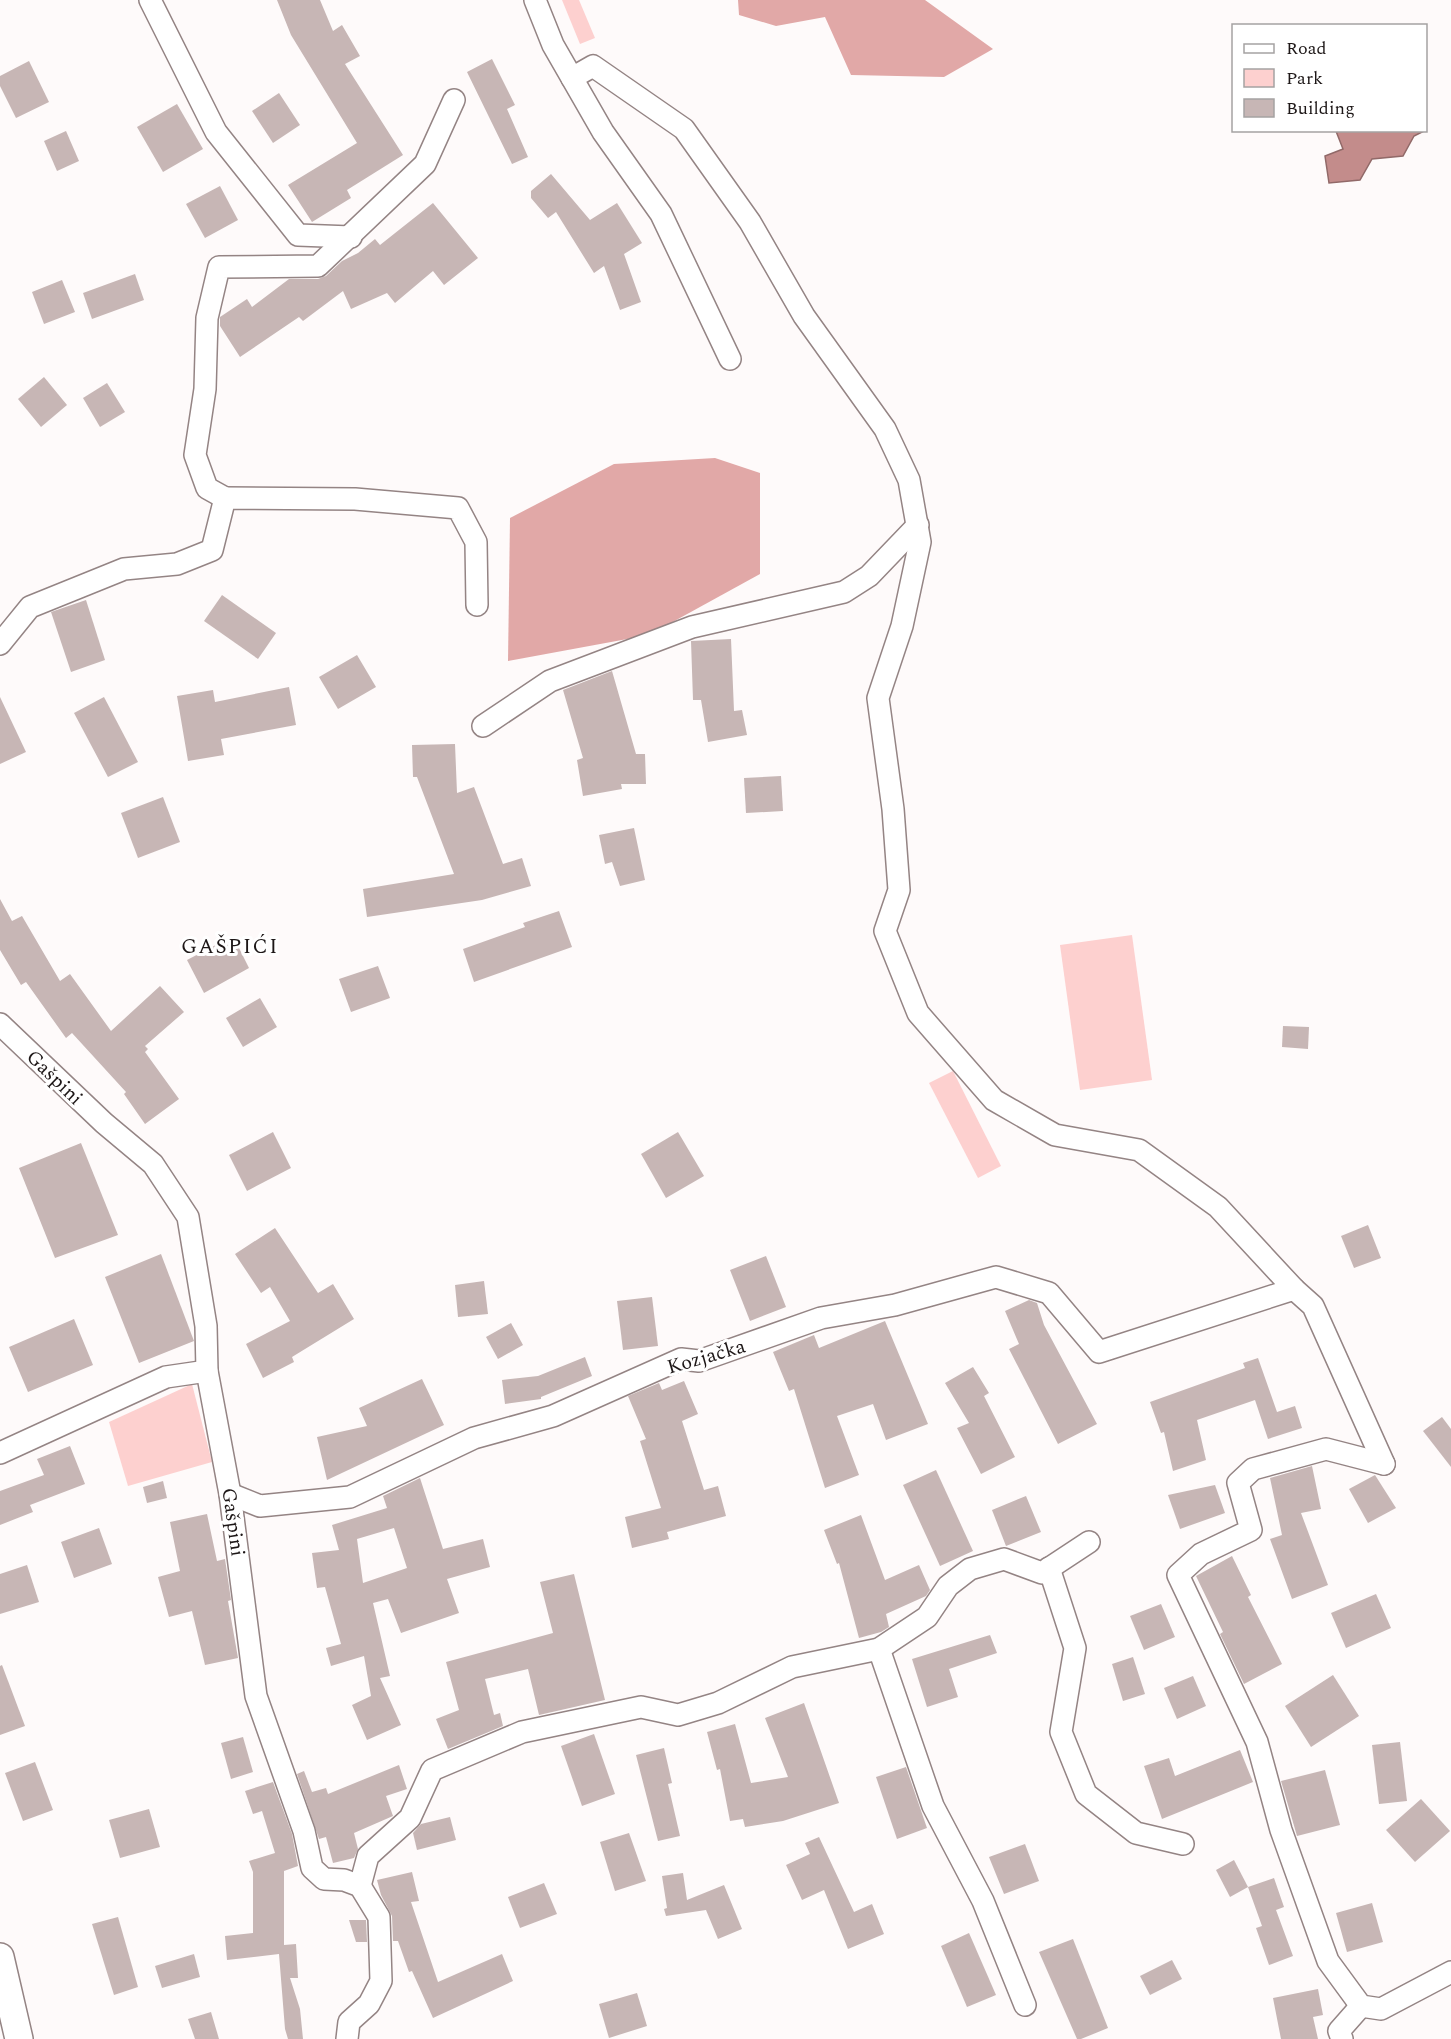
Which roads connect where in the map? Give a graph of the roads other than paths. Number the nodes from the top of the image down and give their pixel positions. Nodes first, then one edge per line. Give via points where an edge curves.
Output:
1 (150, 0) edge
2 (535, 0) edge
3 (572, 78) junction
4 (453, 100) dead end
5 (351, 237) junction
6 (730, 359) dead end
7 (225, 498) junction
8 (918, 525) junction
9 (477, 605) dead end
10 (0, 644) edge
11 (483, 726) dead end
12 (0, 1024) edge
13 (1294, 1289) junction
14 (207, 1371) junction
15 (0, 1454) edge
16 (230, 1494) junction
17 (1089, 1542) dead end
18 (1049, 1568) junction
19 (879, 1649) junction
20 (1183, 1844) dead end
21 (360, 1886) junction
22 (0, 1957) edge
23 (1451, 1972) edge
24 (1025, 2005) dead end
25 (1361, 2006) junction
26 (19, 2039) edge
27 (347, 2039) edge
28 (1342, 2039) edge

1 - 5 street via 216,132 298,235
2 - 3 street via 553,45
3 - 6 street via 603,132 662,214
3 - 8 street via 593,66 684,129 750,222 804,316 885,429 909,480
4 - 5 street via 425,164
5 - 7 street via 318,266 219,267 207,318 205,389 195,455 207,488
7 - 9 street via 355,499 458,508 476,542
7 - 10 street via 212,550 177,564 124,569 30,608
8 - 11 street via 869,576 844,592 692,627 550,681
8 - 13 street via 920,542 902,626 878,698 894,809 899,890 885,931 918,1013 994,1100 1055,1135 1139,1150 1218,1208
12 - 14 street, Gašpini via 153,1164 188,1217 206,1326
13 - 16 street, Kozjačka via 1099,1352 1049,1293 996,1277 895,1305 820,1318 699,1361 681,1359 553,1416 474,1438 350,1497 260,1506
13 - 25 street via 1313,1306 1384,1464 1326,1449 1253,1469 1238,1484 1251,1530 1201,1554 1178,1575 1257,1742 1281,1830 1328,1961
14 - 15 street via 166,1377
14 - 16 street, Gašpini
16 - 21 street, Gašpini via 256,1696 304,1831 312,1868 324,1879
17 - 18 street
18 - 19 street via 1042,1573 1004,1559 970,1569 948,1586 927,1617
18 - 20 street via 1075,1648 1061,1732 1086,1794 1136,1833
19 - 21 street via 792,1667 718,1703 678,1715 641,1707 522,1732 432,1770 410,1818 368,1856
19 - 24 street via 933,1806 983,1901
21 - 27 street via 379,1917 381,1981 369,2004 349,2022
22 - 26 street
23 - 25 street via 1381,2009
25 - 28 street via 1339,2031

